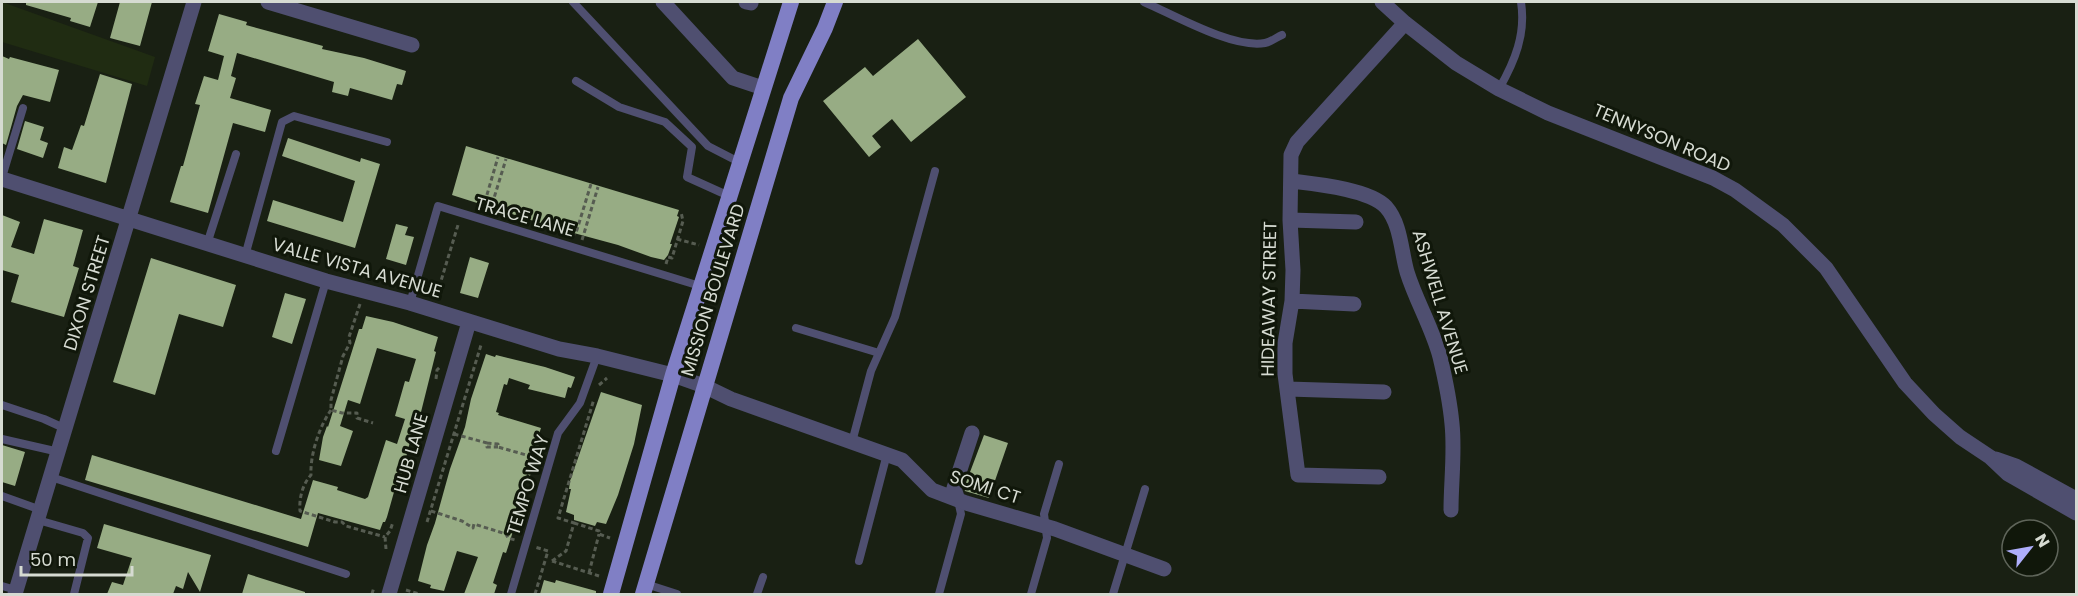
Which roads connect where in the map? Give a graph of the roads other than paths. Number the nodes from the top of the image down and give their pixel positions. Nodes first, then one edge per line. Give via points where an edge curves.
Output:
1 (194, 2) edge
2 (268, 2) edge
3 (573, 2) edge
4 (663, 2) edge
5 (791, 2) edge
6 (835, 2) edge
7 (1144, 2) edge
8 (1382, 2) edge
9 (1521, 2) edge
10 (1405, 23) junction
11 (1282, 35) dead end
12 (412, 45) dead end
13 (576, 81) dead end
14 (763, 88) junction
15 (1499, 89) junction
16 (23, 108) dead end
17 (387, 142) dead end
18 (236, 154) dead end
19 (740, 162) junction
20 (935, 171) dead end
21 (2, 178) edge
22 (1291, 181) junction
23 (729, 196) junction
24 (129, 219) junction
25 (1290, 220) junction
26 (1356, 222) dead end
27 (207, 244) junction
28 (245, 256) junction
29 (326, 281) junction
30 (700, 286) junction
31 (1292, 301) junction
32 (410, 303) junction
33 (1354, 304) dead end
34 (469, 321) junction
35 (796, 328) dead end
36 (879, 354) junction
37 (597, 356) junction
38 (673, 375) junction
39 (704, 386) junction
40 (1288, 389) junction
41 (1384, 392) dead end
42 (2, 405) edge
43 (66, 429) junction
44 (972, 433) dead end
45 (2, 439) edge
46 (852, 442) junction
47 (276, 451) dead end
48 (59, 452) junction
49 (887, 454) junction
50 (1990, 457) junction
51 (1059, 464) dead end
52 (51, 477) junction
53 (1379, 477) dead end
54 (1145, 489) dead end
55 (2, 496) edge
56 (2076, 499) edge
57 (958, 500) junction
58 (1450, 510) dead end
59 (2076, 513) edge
60 (39, 515) junction
61 (1047, 527) junction
62 (1126, 555) junction
63 (859, 561) dead end
64 (1164, 569) dead end
65 (346, 574) dead end
66 (763, 577) dead end
67 (644, 589) edge
68 (11, 590) edge
69 (74, 594) edge
70 (389, 594) edge
71 (511, 594) edge
72 (611, 594) edge
73 (676, 594) edge
74 (757, 594) edge
75 (939, 594) edge
76 (1031, 594) edge
77 (1113, 594) edge

1 - 24 street, DIXON STREET
2 - 12 street
3 - 19 lane via 708,146
4 - 14 street via 733,78
5 - 14 main road, MISSION BOULEVARD
6 - 39 main road, MISSION BOULEVARD via 790,98
7 - 11 lane via 1210,32 1243,42 1266,43
8 - 10 street, TENNYSON ROAD
9 - 15 lane via 1523,26 1516,57
10 - 15 street, TENNYSON ROAD via 1456,63
10 - 22 street, HIDEAWAY STREET via 1297,142 1291,155
13 - 23 lane via 619,107 665,122 692,147 687,177
14 - 19 main road, MISSION BOULEVARD
15 - 50 street, TENNYSON ROAD via 1548,113 1713,178 1759,206 1826,268 1905,383 1960,437
16 - 21 lane
17 - 28 lane via 294,116 282,123
18 - 27 lane
19 - 23 main road, MISSION BOULEVARD
20 - 36 lane via 895,317
21 - 24 street, VALLE VISTA AVENUE
22 - 25 street, HIDEAWAY STREET
22 - 58 street, ASHWELL AVENUE via 1362,195 1376,200 1392,216 1407,273 1440,357 1452,424
23 - 30 main road, MISSION BOULEVARD
24 - 27 street, VALLE VISTA AVENUE
24 - 43 street, DIXON STREET
25 - 26 street
25 - 31 street, HIDEAWAY STREET
27 - 28 street, VALLE VISTA AVENUE
28 - 29 street, VALLE VISTA AVENUE
29 - 32 street, VALLE VISTA AVENUE
29 - 47 lane
30 - 32 lane, TRACE LANE via 438,206
30 - 38 main road, MISSION BOULEVARD
31 - 33 street
31 - 40 street, HIDEAWAY STREET via 1285,343
32 - 34 street, VALLE VISTA AVENUE
34 - 37 street, VALLE VISTA AVENUE via 559,349
34 - 70 street, HUB LANE
35 - 36 lane
36 - 46 lane
37 - 38 street, VALLE VISTA AVENUE
37 - 71 lane, TEMPO WAY via 580,404 558,433
38 - 39 street, VALLE VISTA AVENUE
38 - 72 main road, MISSION BOULEVARD
39 - 46 street, SOMI CT
39 - 67 main road, MISSION BOULEVARD
40 - 41 street
40 - 53 street, HIDEAWAY STREET via 1298,475
42 - 43 lane
43 - 48 street, DIXON STREET
44 - 57 street via 954,488
45 - 48 lane
46 - 49 street, SOMI CT
48 - 52 street, DIXON STREET
49 - 57 street, SOMI CT via 902,460 932,490
49 - 63 lane
50 - 56 street, TENNYSON ROAD via 2016,466
50 - 59 street, TENNYSON ROAD via 2008,474
51 - 61 lane via 1044,514
52 - 60 street, DIXON STREET
52 - 65 lane
54 - 62 lane
55 - 60 lane
57 - 61 street, SOMI CT
57 - 75 lane via 961,514
60 - 68 street, DIXON STREET
60 - 69 lane via 88,538
61 - 62 street, SOMI CT
61 - 76 lane
62 - 64 street, SOMI CT
62 - 77 lane
66 - 74 lane
67 - 73 lane

